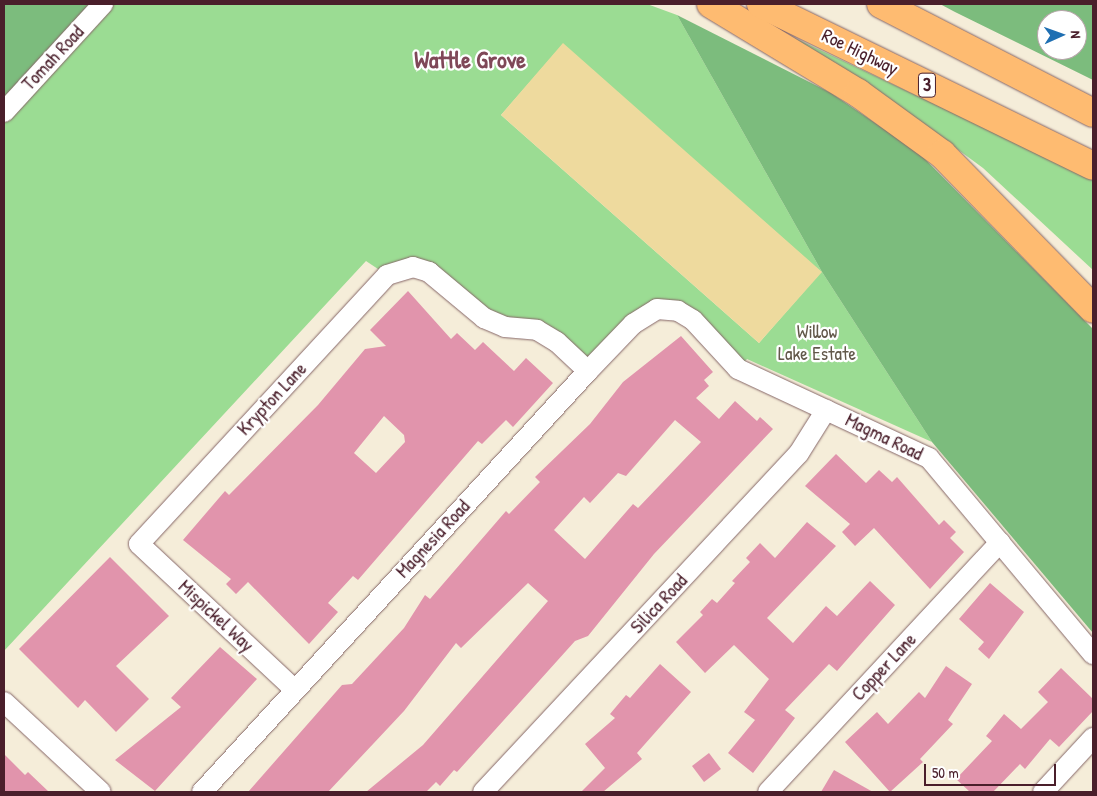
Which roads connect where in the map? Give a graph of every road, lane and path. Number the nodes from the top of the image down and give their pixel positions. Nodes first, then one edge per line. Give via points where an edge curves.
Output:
1 (103, 4) edge
2 (711, 4) edge
3 (761, 4) edge
4 (881, 4) edge
5 (4, 112) edge
6 (1093, 113) edge
7 (1093, 166) edge
8 (1093, 309) edge
9 (678, 311) joint
10 (588, 372) junction
11 (826, 410) junction
12 (1000, 542) junction
13 (139, 544) joint
14 (1093, 654) edge
15 (294, 689) junction
16 (4, 702) edge
17 (1093, 738) edge
18 (101, 792) edge
19 (202, 792) edge
20 (483, 792) edge
21 (768, 792) edge
22 (1043, 792) edge

1 - 5 street, Tomah Road
2 - 8 highway via 858,93 942,154
3 - 7 highway, Roe Highway / 3
4 - 6 highway
9 - 10 street, Magnesia Road via 656,309 633,324
9 - 11 street, Magma Road via 693,320 738,368
10 - 13 street, Krypton Lane via 537,330 504,327 484,318 429,272 413,267 387,275
10 - 15 street, Magnesia Road
11 - 12 street, Magma Road via 929,458
11 - 20 street, Silica Road via 799,454
12 - 14 street, Magma Road
12 - 21 street, Copper Lane
13 - 15 street, Mispickel Way
15 - 19 street, Magnesia Road
16 - 18 street
17 - 22 street

